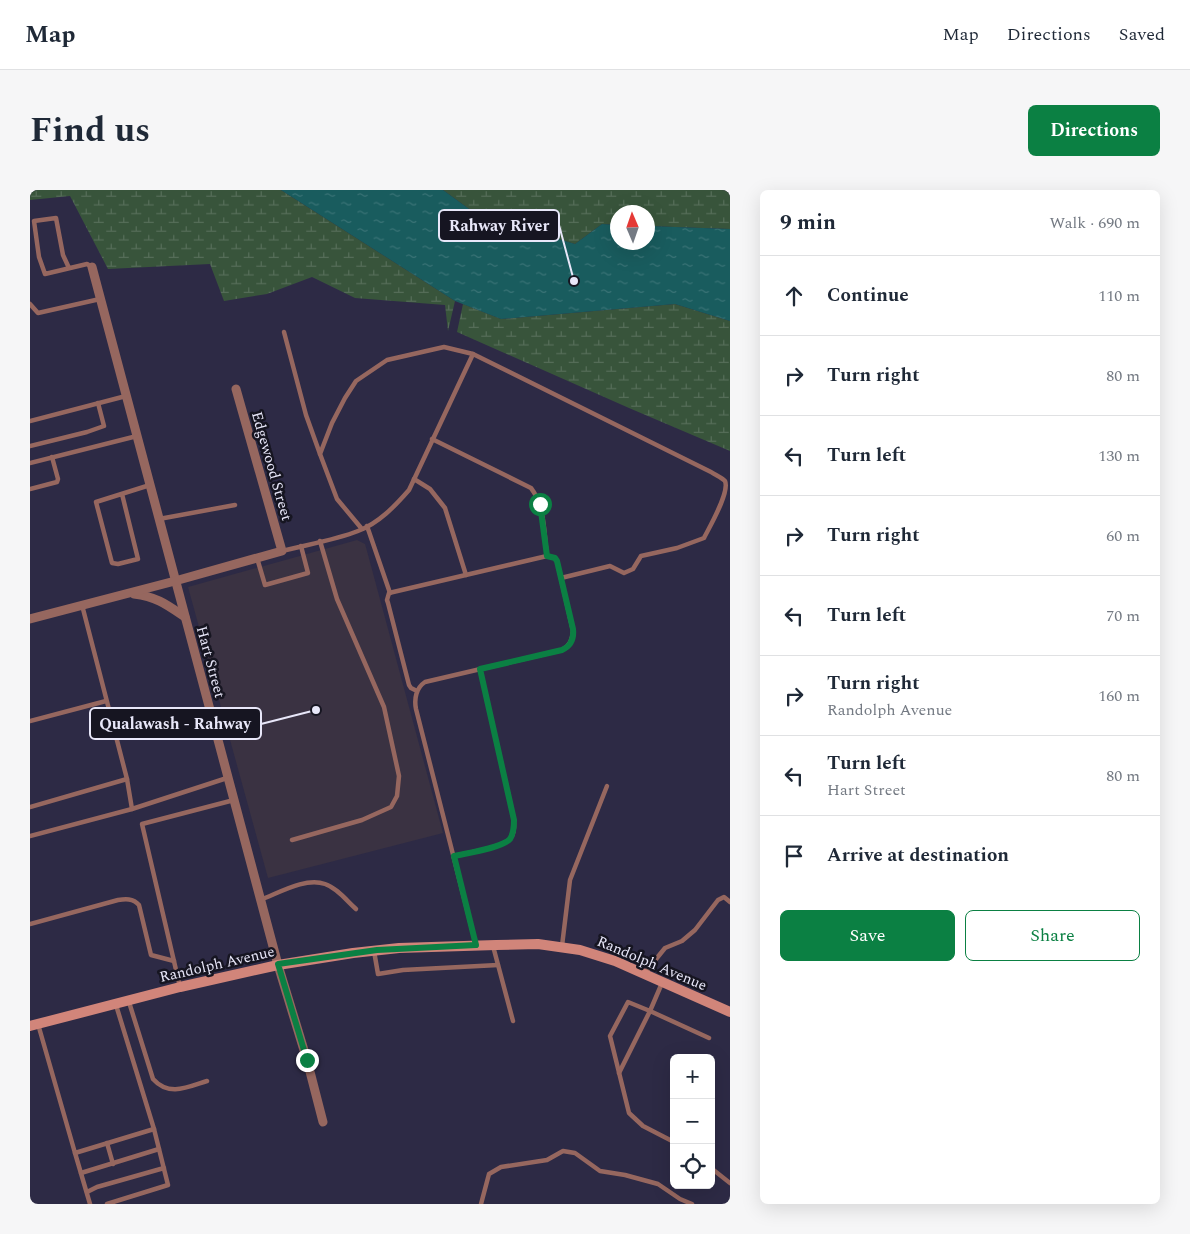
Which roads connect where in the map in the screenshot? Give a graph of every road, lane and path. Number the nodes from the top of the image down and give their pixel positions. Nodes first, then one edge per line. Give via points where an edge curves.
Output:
1 (92, 267) joint
2 (69, 268) junction
3 (100, 299) junction
4 (30, 304) edge
5 (284, 332) dead end
6 (473, 354) junction
7 (236, 390) dead end
8 (126, 396) junction
9 (98, 404) junction
10 (30, 421) edge
11 (137, 436) junction
12 (432, 439) junction
13 (30, 446) edge
14 (320, 454) junction
15 (52, 458) junction
16 (30, 463) edge
17 (414, 479) junction
18 (150, 485) junction
19 (30, 489) edge
20 (122, 494) junction
21 (235, 505) dead end
22 (159, 519) junction
23 (368, 526) junction
24 (362, 529) junction
25 (320, 541) junction
26 (301, 546) junction
27 (282, 551) junction
28 (547, 556) junction
29 (257, 558) junction
30 (466, 575) junction
31 (561, 578) junction
32 (175, 581) junction
33 (128, 593) junction
34 (390, 593) junction
35 (82, 605) junction
36 (185, 617) junction
37 (30, 619) edge
38 (480, 669) junction
39 (417, 691) junction
40 (106, 701) junction
41 (30, 721) edge
42 (228, 777) junction
43 (126, 779) junction
44 (608, 786) dead end
45 (234, 800) junction
46 (30, 807) edge
47 (132, 809) junction
48 (30, 836) edge
49 (292, 840) dead end
50 (454, 856) junction
51 (260, 900) junction
52 (730, 902) edge
53 (356, 909) dead end
54 (30, 924) edge
55 (476, 945) junction
56 (493, 945) junction
57 (562, 946) junction
58 (374, 951) junction
59 (174, 961) junction
60 (278, 964) junction
61 (498, 965) junction
62 (644, 974) junction
63 (662, 982) junction
64 (180, 987) junction
65 (128, 1000) junction
66 (116, 1004) junction
67 (650, 1011) junction
68 (730, 1012) edge
69 (513, 1020) dead end
70 (34, 1025) edge
71 (708, 1038) dead end
72 (619, 1073) junction
73 (207, 1081) dead end
74 (323, 1122) dead end
75 (154, 1129) junction
76 (670, 1140) edge
77 (107, 1144) junction
78 (159, 1149) junction
79 (75, 1154) junction
80 (113, 1164) junction
81 (164, 1168) junction
82 (715, 1171) edge
83 (81, 1174) junction
84 (730, 1182) edge
85 (87, 1192) junction
86 (90, 1204) edge
87 (107, 1204) edge
88 (481, 1204) edge
89 (692, 1204) edge

1 - 2 lane via 88,264
1 - 3 street, Hart Street
2 - 2 lane via 45,274 34,221 56,218 63,255
3 - 4 lane via 38,313
3 - 8 street, Hart Street
5 - 14 lane
6 - 12 lane
6 - 14 lane via 444,347 387,360 356,381 340,406
6 - 31 lane via 711,472 728,486 726,498 704,538 641,556 633,569 624,573 610,566
7 - 27 street, Edgewood Street
8 - 9 lane
8 - 11 street, Hart Street
9 - 10 lane
9 - 13 lane via 104,426
11 - 15 lane
11 - 18 street, Hart Street
12 - 17 lane
12 - 28 lane via 531,488 540,504
14 - 24 lane via 337,499
15 - 16 lane
15 - 19 lane via 57,482
17 - 23 lane via 395,506
17 - 30 lane via 430,489 445,508
18 - 20 lane
18 - 22 street, Hart Street
20 - 20 lane via 96,502 112,563 118,564 138,559
21 - 22 lane
22 - 32 street, Hart Street
23 - 24 lane
23 - 34 lane
24 - 25 lane
25 - 26 lane
25 - 49 lane via 337,600 384,707 399,776 397,796 391,807 362,820
26 - 27 lane
26 - 29 lane via 308,573 265,585
27 - 29 street
28 - 30 lane
28 - 31 lane via 557,561
29 - 32 street
30 - 34 lane
31 - 38 lane via 573,631 570,644 562,650
32 - 33 street
32 - 36 street, Hart Street
33 - 35 street
33 - 36 street via 151,596
34 - 39 lane via 387,600 409,685
35 - 37 street
35 - 40 lane
36 - 42 street, Hart Street
38 - 39 lane via 425,682
38 - 50 lane via 514,831 503,844
39 - 50 lane via 415,703
40 - 41 lane
40 - 43 lane
42 - 45 street, Hart Street
42 - 47 lane
43 - 46 lane
43 - 47 lane
44 - 57 lane via 573,870
45 - 51 street, Hart Street
45 - 59 lane via 142,824
47 - 48 lane
50 - 55 lane
51 - 53 lane via 305,883 318,883 326,884
51 - 60 street, Hart Street
52 - 62 lane via 724,897 718,900 695,930 682,941 665,948
54 - 59 lane via 129,899 139,905 151,955
55 - 56 main road, Randolph Avenue
55 - 58 main road, Randolph Avenue
56 - 57 main road, Randolph Avenue
56 - 61 lane
57 - 62 main road, Randolph Avenue via 598,955
58 - 60 main road, Randolph Avenue
58 - 61 lane via 378,974
59 - 64 lane
60 - 64 main road, Randolph Avenue
60 - 74 street, Hart Street
61 - 69 lane
62 - 63 main road, Randolph Avenue
63 - 67 lane
63 - 68 main road, Randolph Avenue
64 - 65 main road, Randolph Avenue
65 - 66 main road, Randolph Avenue
65 - 73 lane via 157,1084 176,1091
66 - 70 main road, Randolph Avenue
66 - 75 lane
67 - 71 lane
67 - 72 lane
67 - 72 lane via 628,1002 610,1036
70 - 79 lane
72 - 76 lane via 629,1113 644,1126
75 - 77 lane
75 - 78 lane
77 - 79 lane
77 - 80 lane
78 - 80 lane
78 - 81 lane
79 - 83 lane
80 - 83 lane
81 - 85 lane
81 - 87 lane via 168,1185
82 - 84 lane
83 - 85 lane
85 - 86 lane
88 - 89 lane via 489,1174 501,1167 547,1160 563,1151 575,1153 600,1171 658,1184

